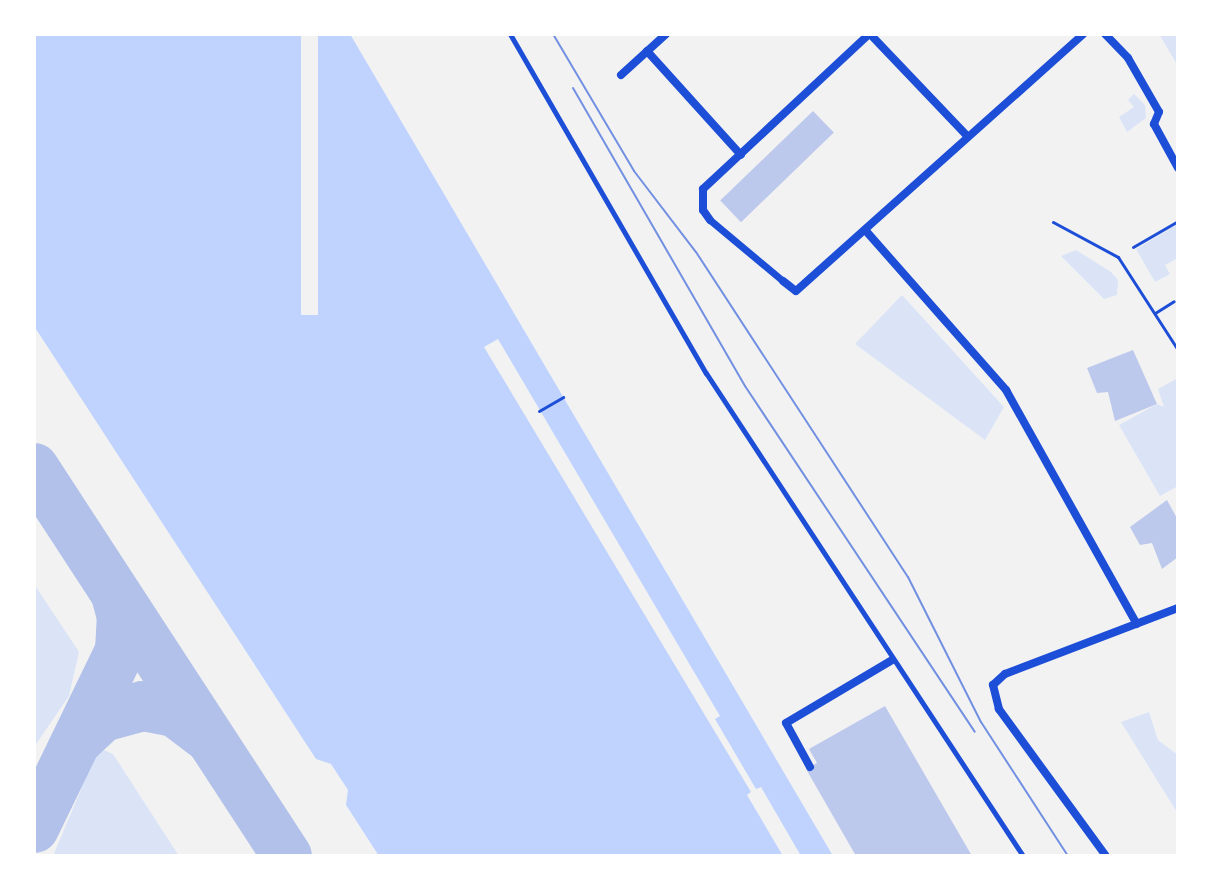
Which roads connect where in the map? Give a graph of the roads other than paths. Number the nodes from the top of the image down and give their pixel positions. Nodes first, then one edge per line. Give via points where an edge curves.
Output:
1 (510, 34) edge
2 (666, 34) edge
3 (870, 34) edge
4 (1083, 34) edge
5 (1105, 34) edge
6 (647, 51) junction
7 (621, 75) dead end
8 (968, 137) junction
9 (741, 155) junction
10 (1178, 168) edge
11 (710, 220) joint
12 (866, 231) junction
13 (783, 281) joint
14 (1178, 608) edge
15 (1137, 624) junction
16 (892, 660) junction
17 (810, 767) dead end
18 (1023, 856) edge
19 (1106, 856) edge

1 - 16 lane via 706,373
2 - 6 street
3 - 8 street
3 - 9 street
4 - 8 street
5 - 10 street via 1128,58 1159,112 1154,124
6 - 7 street
6 - 9 street
8 - 12 street
9 - 11 street via 703,189 703,210
11 - 13 street
12 - 13 street via 796,291
12 - 15 street via 1006,390
14 - 15 street
15 - 19 street via 1005,674 993,685 999,709
16 - 17 street via 786,723
16 - 18 lane

